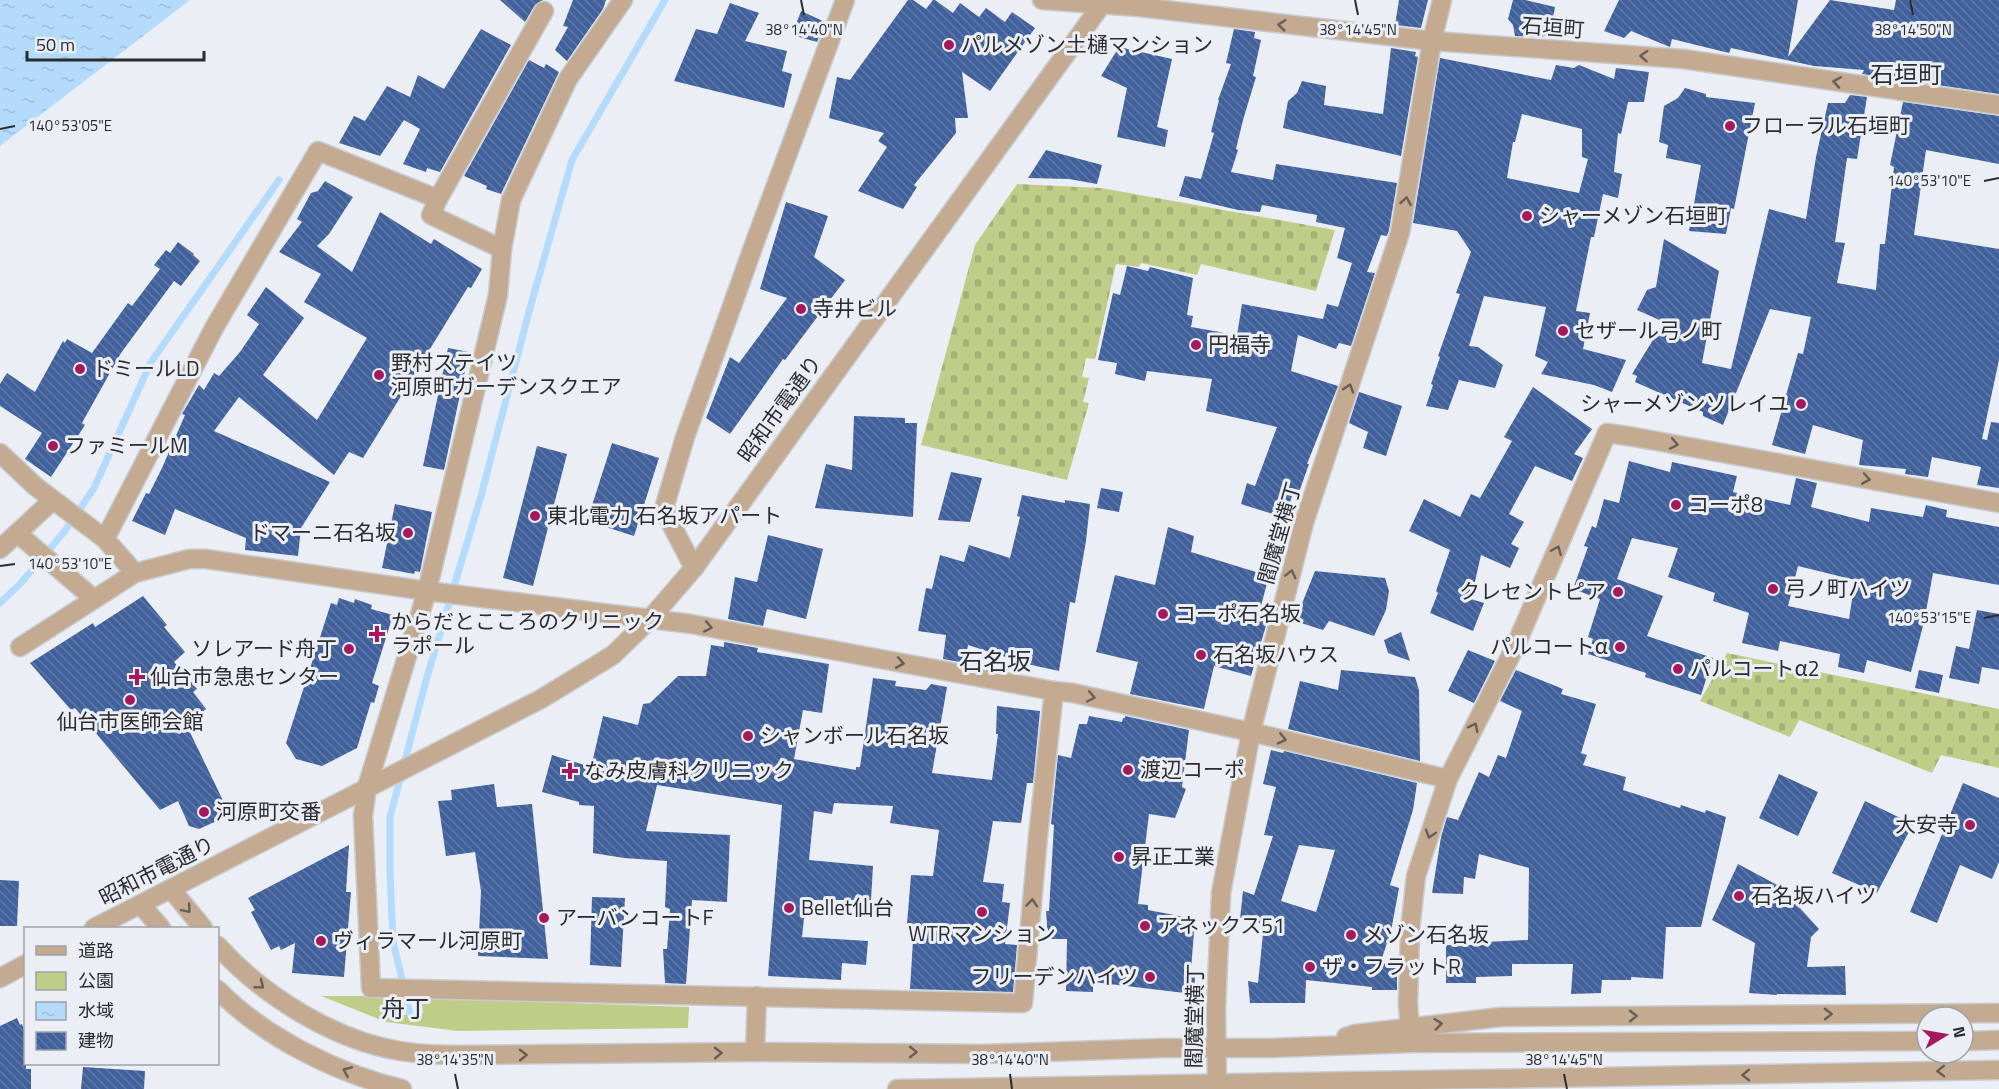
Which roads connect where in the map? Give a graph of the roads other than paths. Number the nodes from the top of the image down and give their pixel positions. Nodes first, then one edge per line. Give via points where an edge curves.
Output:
1 (623, 0) edge
2 (845, 0) edge
3 (1042, 0) edge
4 (1442, 0) edge
5 (1104, 2) edge
6 (544, 11) dead end
7 (1432, 41) junction
8 (1999, 105) edge
9 (438, 199) junction
10 (502, 249) junction
11 (0, 453) edge
12 (58, 504) junction
13 (1999, 504) edge
14 (17, 533) junction
15 (98, 534) junction
16 (0, 549) edge
17 (694, 568) junction
18 (135, 573) junction
19 (433, 591) junction
20 (94, 599) junction
21 (650, 619) junction
22 (20, 647) dead end
23 (1054, 691) junction
24 (1251, 732) junction
25 (1448, 779) junction
26 (367, 787) junction
27 (171, 889) junction
28 (141, 905) junction
29 (96, 927) edge
30 (159, 927) edge
31 (202, 927) edge
32 (219, 946) edge
33 (24, 965) edge
34 (0, 978) edge
35 (219, 991) edge
36 (757, 996) junction
37 (1999, 1013) edge
38 (1410, 1035) junction
39 (1999, 1040) edge
40 (1915, 1041) edge
41 (1975, 1041) edge
42 (1216, 1048) junction
43 (755, 1052) junction
44 (1999, 1070) edge
45 (1395, 1085) edge
46 (1217, 1086) edge
47 (1020, 1088) edge
48 (402, 1089) edge
49 (897, 1089) edge

1 - 10 street via 568,79 511,200
2 - 17 street via 697,404 665,504
3 - 5 street, 石垣町
4 - 7 street, 閻魔堂横丁
7 -> 5 street, 石垣町
5 - 17 street, 昭和市電通り
6 - 9 street
8 -> 7 street, 石垣町 via 1683,59
24 -> 7 street, 閻魔堂横丁 via 1304,523 1400,233
9 - 10 street via 431,215
9 - 15 street via 318,151
10 - 19 street via 498,295
11 - 12 street
12 - 14 street
12 - 15 street
25 -> 13 street via 1515,647 1607,433
14 - 16 street
14 - 20 street
15 - 18 street
17 - 21 street, 昭和市電通り
18 - 19 street via 189,559 206,559
18 - 20 street
19 - 21 street
19 - 26 street
20 - 22 street
21 -> 23 street
21 - 26 street, 昭和市電通り via 613,655 541,699
23 -> 24 street
36 -> 23 street via 1023,1003
24 -> 25 street
24 - 42 street, 閻魔堂横丁 via 1221,893
25 -> 38 street via 1416,876 1410,930
26 - 27 street, 昭和市電通り
26 - 36 street via 363,816 371,988
27 - 28 street, 昭和市電通り
27 -> 31 street
28 - 29 street, 昭和市電通り
28 - 30 street
32 -> 43 street via 235,965 294,1009 326,1026 398,1051 460,1055
33 - 34 street
48 -> 35 street via 362,1078 306,1054
36 - 43 street
38 -> 37 street via 1501,1017
38 - 40 street
38 - 42 street via 1319,1046
39 - 41 street
43 -> 42 street via 983,1054
42 - 46 street, 閻魔堂横丁
44 -> 45 street
45 - 46 street
46 - 47 street
47 - 49 street

